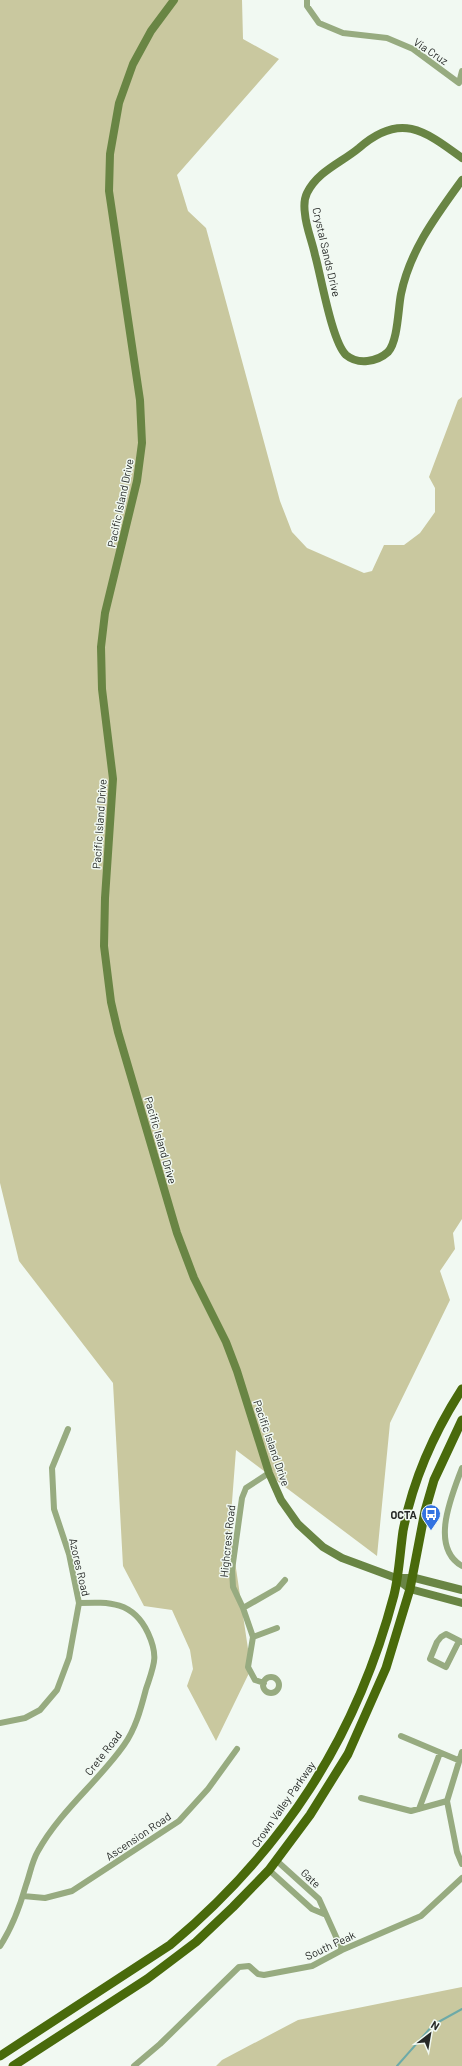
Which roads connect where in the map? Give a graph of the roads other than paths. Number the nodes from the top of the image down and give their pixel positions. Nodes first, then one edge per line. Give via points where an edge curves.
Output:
1 (174, 0) edge
2 (307, 0) edge
3 (462, 71) edge
4 (462, 158) edge
5 (462, 180) edge
6 (462, 1390) edge
7 (462, 1420) edge
8 (68, 1429) dead end
9 (462, 1468) edge
10 (269, 1473) junction
11 (462, 1566) edge
12 (396, 1578) junction
13 (413, 1578) junction
14 (285, 1580) dead end
15 (410, 1589) junction
16 (462, 1590) edge
17 (79, 1603) junction
18 (462, 1603) edge
19 (244, 1608) junction
20 (277, 1628) dead end
21 (253, 1637) junction
22 (461, 1641) edge
23 (264, 1683) dead end
24 (0, 1723) edge
25 (401, 1736) dead end
26 (237, 1750) dead end
27 (462, 1752) edge
28 (440, 1753) junction
29 (458, 1760) junction
30 (361, 1798) dead end
31 (447, 1801) junction
32 (419, 1809) junction
33 (277, 1861) junction
34 (462, 1864) edge
35 (269, 1870) junction
36 (462, 1878) edge
37 (309, 1890) junction
38 (23, 1896) junction
39 (301, 1899) junction
40 (324, 1914) junction
41 (0, 1946) edge
42 (342, 1950) junction
43 (0, 2056) edge
44 (13, 2066) edge
45 (134, 2066) edge

1 - 10 main road, Pacific Island Drive via 151,31 133,64 119,103 110,154 109,191 140,400 142,444 137,481 102,630 102,689 113,778 105,898 105,969 118,1032 177,1233 194,1278 223,1336 237,1372
2 - 3 street, Via Cruz via 307,6 319,23 343,33 387,38 412,49 458,83
4 - 5 main road, Crystal Sands Drive via 419,130 385,130 320,174 307,193 304,206 306,220 334,329 346,355 359,361 369,361 388,352 392,345 402,289 417,247 433,219
6 - 12 main road, Crown Valley Parkway via 433,1438 419,1472 404,1530
7 - 13 main road via 434,1480 425,1511
8 - 17 street, Azores Road via 52,1468 54,1508 69,1554
9 - 11 street via 453,1493 444,1535 446,1549
10 - 12 main road, Pacific Island Drive via 281,1500 298,1524 323,1547 342,1558
10 - 19 street, Highcrest Road via 246,1488 242,1498 232,1570 233,1587
12 - 13 main road
12 - 15 main road
12 - 43 main road, Crown Valley Parkway via 384,1627 364,1682 338,1740 303,1800 261,1857 208,1913 170,1945
13 - 15 main road
13 - 16 main road
14 - 19 street via 278,1588
15 - 18 main road
15 - 33 main road via 386,1668 348,1754 325,1793
17 - 24 street, Azores Road via 69,1658 57,1690 40,1710 25,1718
17 - 38 street, Crete Road via 110,1602 129,1610 143,1624 154,1648 154,1663 135,1724 124,1745 49,1833 37,1852
19 - 21 street, Highcrest Road
20 - 21 street
21 - 23 street, Highcrest Road via 248,1667 255,1680
22 - 22 street via 446,1667 430,1660 441,1637 446,1634
25 - 28 street
26 - 38 street, Ascension Road via 208,1790 179,1821 72,1891 45,1898
27 - 29 street
28 - 29 street
28 - 32 street
29 - 31 street
30 - 32 street via 411,1811
31 - 32 street
31 - 34 street
33 - 35 main road
33 - 37 street, Gate
35 - 39 street, Gate
35 - 44 main road via 177,1958
36 - 42 street, South Peak via 421,1916
37 - 39 street
37 - 40 street, Gate via 319,1899
38 - 41 street, Crete Road
39 - 40 street, Gate
40 - 42 street, Gate
42 - 45 street, South Peak via 312,1966 264,1975 258,1974 249,1966 239,1967

